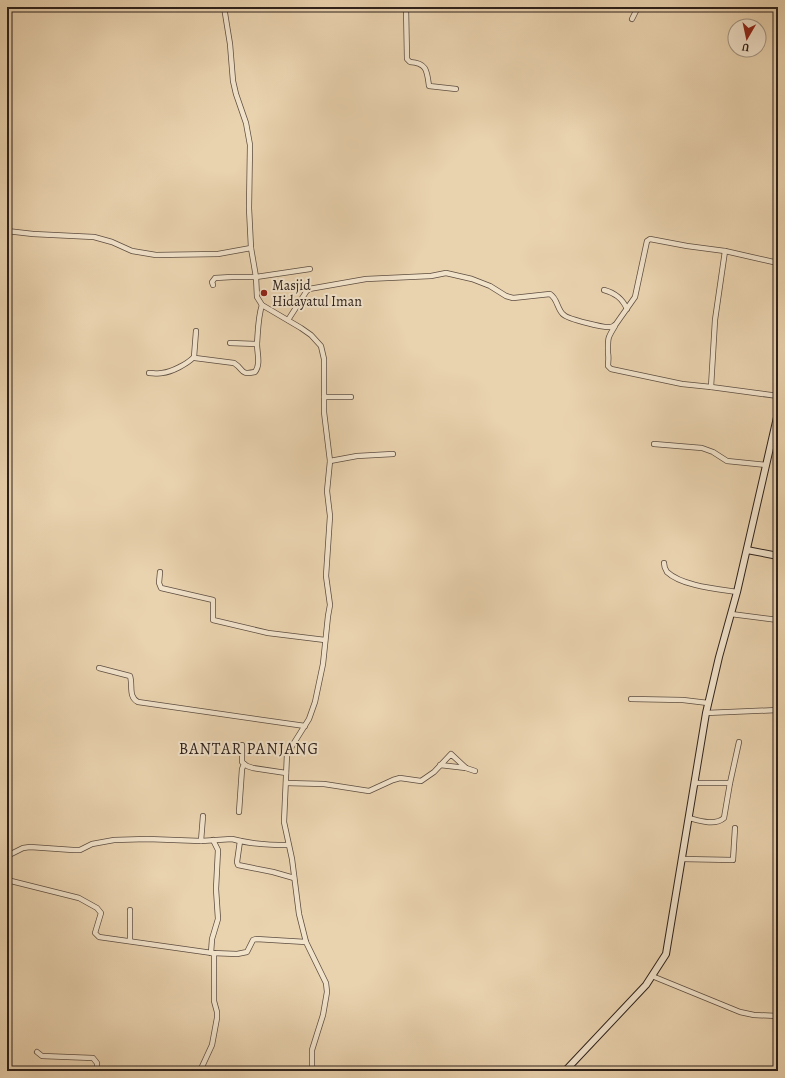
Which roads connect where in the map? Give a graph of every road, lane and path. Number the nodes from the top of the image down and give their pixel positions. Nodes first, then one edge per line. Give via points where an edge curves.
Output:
1 (224, 7) edge
2 (406, 7) edge
3 (638, 7) edge
4 (632, 19) dead end
5 (456, 89) dead end
6 (7, 230) edge
7 (251, 248) junction
8 (725, 252) junction
9 (778, 263) edge
10 (310, 269) dead end
11 (256, 277) junction
12 (213, 285) dead end
13 (604, 290) dead end
14 (262, 305) junction
15 (628, 309) junction
16 (288, 320) junction
17 (616, 324) junction
18 (196, 331) dead end
19 (230, 343) dead end
20 (257, 344) junction
21 (194, 357) junction
22 (149, 373) dead end
23 (711, 387) junction
24 (778, 396) edge
25 (324, 397) junction
26 (351, 397) dead end
27 (778, 413) edge
28 (654, 444) dead end
29 (393, 454) dead end
30 (330, 461) junction
31 (766, 465) junction
32 (747, 550) junction
33 (778, 556) edge
34 (664, 563) dead end
35 (160, 572) dead end
36 (737, 592) junction
37 (730, 614) junction
38 (778, 620) edge
39 (325, 640) junction
40 (99, 668) dead end
41 (631, 699) dead end
42 (708, 704) junction
43 (778, 710) edge
44 (706, 713) junction
45 (305, 726) junction
46 (739, 742) dead end
47 (242, 745) dead end
48 (244, 764) junction
49 (440, 766) junction
50 (466, 768) junction
51 (475, 771) dead end
52 (286, 773) junction
53 (286, 783) junction
54 (695, 783) junction
55 (730, 783) junction
56 (239, 812) dead end
57 (203, 816) dead end
58 (689, 818) junction
59 (735, 828) dead end
60 (213, 840) junction
61 (201, 841) junction
62 (240, 841) junction
63 (288, 845) junction
64 (7, 856) edge
65 (682, 859) junction
66 (294, 878) junction
67 (7, 880) edge
68 (130, 910) dead end
69 (130, 941) junction
70 (306, 942) junction
71 (212, 953) junction
72 (652, 976) junction
73 (778, 1016) edge
74 (37, 1052) dead end
75 (97, 1071) edge
76 (200, 1071) edge
77 (312, 1071) edge
78 (565, 1071) edge

1 - 7 street via 233,81 250,145 248,208
2 - 5 street via 407,59 423,65 429,86
3 - 4 street
6 - 7 street via 94,237 132,251 156,255 218,254
7 - 11 street
8 - 9 street
8 - 15 street via 649,239 635,297
8 - 23 street via 715,320
10 - 11 street
11 - 12 street via 215,278
11 - 14 street via 257,297
13 - 15 street via 619,296
14 - 16 street
14 - 20 street
15 - 17 street
16 - 17 street via 309,289 366,279 446,273 472,279 513,298 550,294 554,296 562,314 567,318 609,327
16 - 25 street via 311,335 321,346 324,359
17 - 23 street via 607,339 608,366 611,370 667,382
18 - 21 street
19 - 20 street
20 - 21 street via 258,368 255,372 245,373 234,363
21 - 22 street via 186,364 166,372
23 - 24 street
25 - 26 street
25 - 30 street
27 - 31 street
28 - 31 street via 702,448 727,461
29 - 30 street via 356,456
30 - 39 street via 326,576 330,605
31 - 32 street
32 - 33 street
32 - 36 street
34 - 36 street via 667,571 681,580
35 - 39 street via 160,588 213,600 213,620 268,633
36 - 37 street
37 - 38 street
37 - 42 street
39 - 45 street via 315,702
40 - 45 street via 130,676 132,696 138,702
41 - 42 street via 683,700
42 - 44 street
43 - 44 street
44 - 54 street
45 - 52 street via 288,749
46 - 55 street
47 - 48 street via 241,756
48 - 52 street via 253,768
48 - 56 street
49 - 50 street
49 - 50 street via 451,754
49 - 53 street via 421,781 400,778 369,791 324,784
50 - 51 street
52 - 53 street
53 - 63 street via 284,822
54 - 55 street
54 - 58 street
55 - 58 street via 724,818 708,822
57 - 61 street
58 - 65 street
59 - 65 street via 733,860
60 - 61 street
60 - 62 street
60 - 71 street via 218,850 218,919 212,939
61 - 64 street via 114,840 92,844 80,850 23,848
62 - 63 street
62 - 66 street via 238,865
63 - 66 street
65 - 72 street via 669,945
66 - 70 street
67 - 69 street via 79,898 100,911 96,935
68 - 69 street
69 - 71 street
70 - 71 street via 256,939 246,953
70 - 77 street via 326,983 327,992 324,1015 312,1050
71 - 76 street via 217,1018 212,1046
72 - 73 street via 740,1012
72 - 78 street
74 - 75 street via 42,1056 93,1058 98,1063

